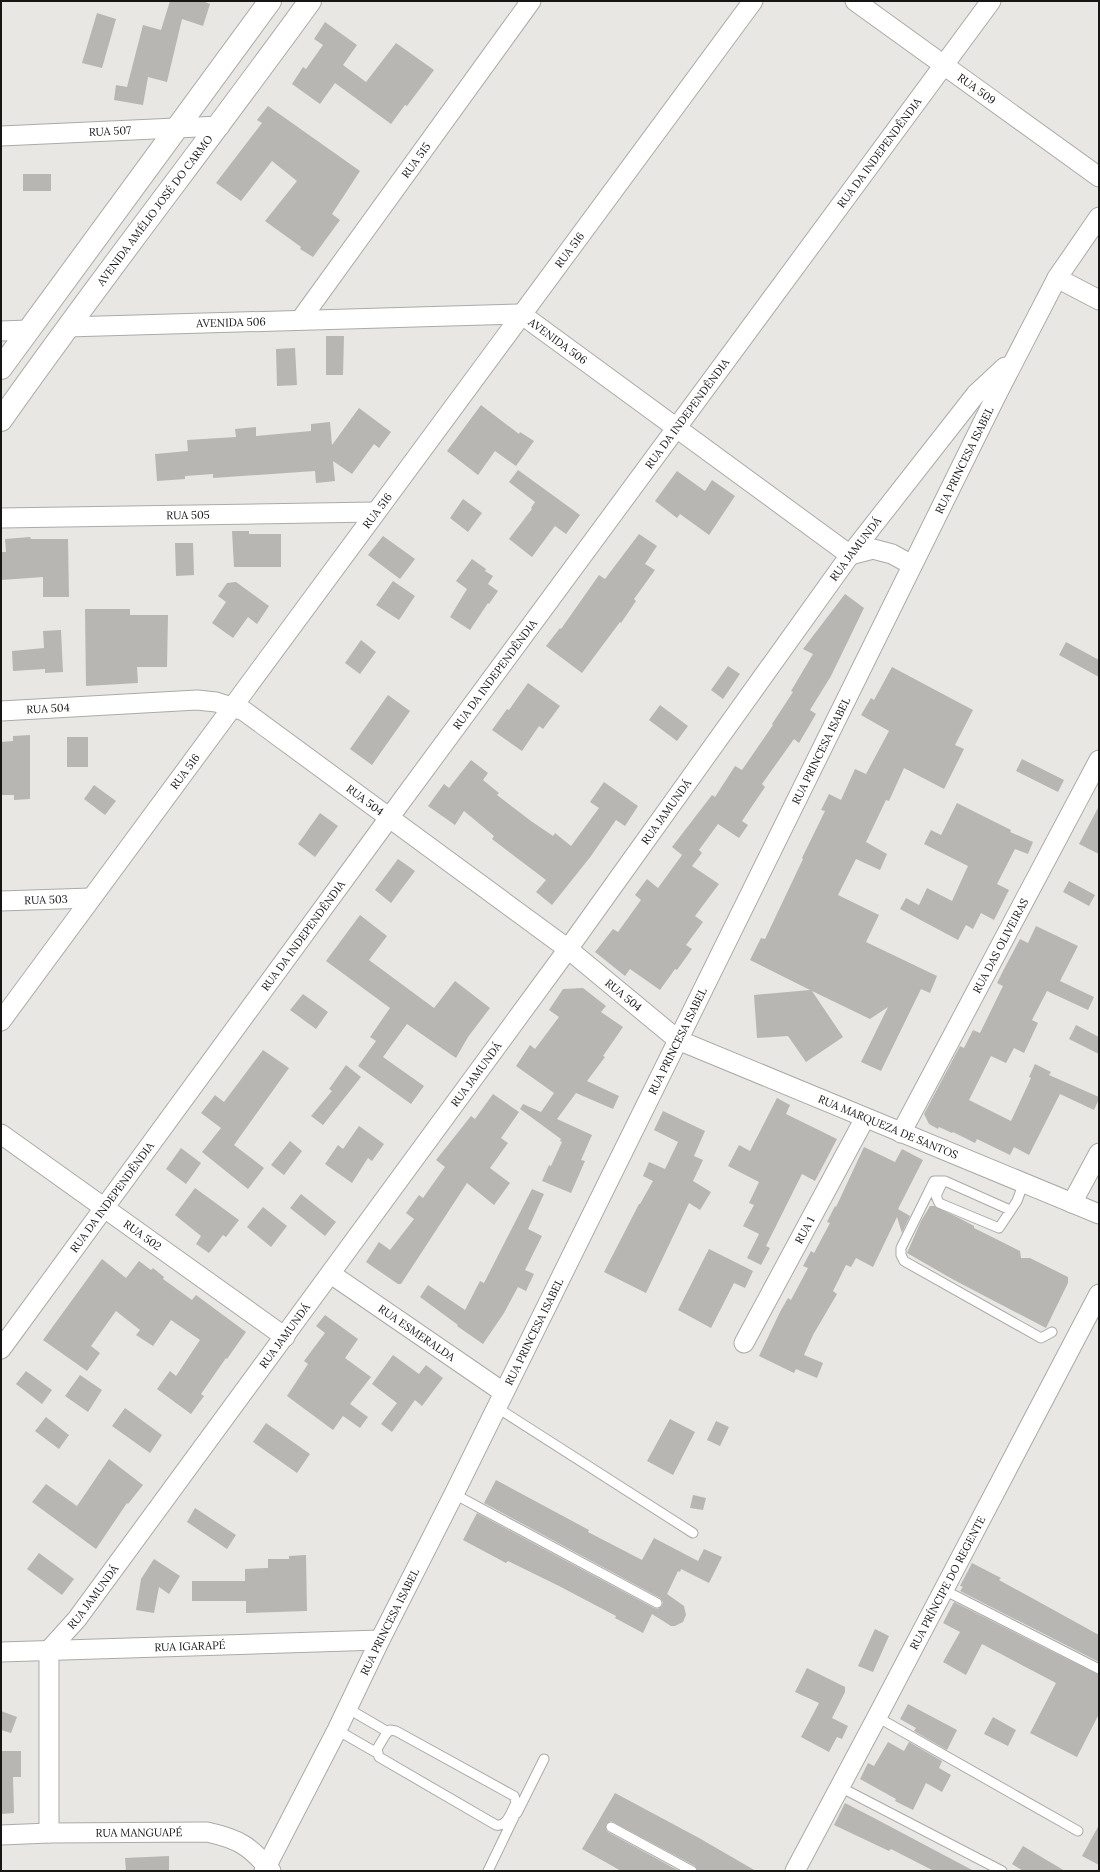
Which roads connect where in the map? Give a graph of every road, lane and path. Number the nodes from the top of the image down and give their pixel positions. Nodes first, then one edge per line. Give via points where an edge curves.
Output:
1 (270, 1) edge
2 (310, 1) edge
3 (531, 1) edge
4 (752, 1) edge
5 (855, 1) edge
6 (991, 1) edge
7 (944, 66) junction
8 (220, 126) junction
9 (175, 128) junction
10 (1, 136) edge
11 (1099, 177) edge
12 (1099, 217) edge
13 (1057, 278) junction
14 (1099, 300) edge
15 (521, 314) junction
16 (302, 319) junction
17 (67, 327) junction
18 (29, 330) junction
19 (1, 331) edge
20 (1016, 356) junction
21 (1, 368) edge
22 (1, 420) edge
23 (677, 428) junction
24 (375, 512) junction
25 (1, 518) edge
26 (850, 555) junction
27 (912, 565) junction
28 (232, 706) junction
29 (1, 711) edge
30 (1099, 760) edge
31 (389, 818) junction
32 (91, 898) junction
33 (1, 901) edge
34 (568, 949) junction
35 (1, 1021) edge
36 (678, 1040) junction
37 (865, 1118) junction
38 (901, 1133) junction
39 (1, 1134) edge
40 (1099, 1153) edge
41 (945, 1181) junction
42 (1024, 1182) junction
43 (924, 1203) junction
44 (939, 1203) junction
45 (1072, 1203) junction
46 (104, 1208) junction
47 (1010, 1210) junction
48 (1099, 1214) edge
49 (330, 1274) junction
50 (1099, 1294) edge
51 (1052, 1332) dead end
52 (285, 1337) junction
53 (744, 1343) dead end
54 (1, 1349) edge
55 (500, 1399) junction
56 (454, 1494) junction
57 (693, 1532) dead end
58 (944, 1590) junction
59 (657, 1603) dead end
60 (380, 1640) junction
61 (49, 1650) junction
62 (1, 1652) edge
63 (1099, 1669) edge
64 (347, 1708) junction
65 (878, 1717) junction
66 (337, 1730) junction
67 (388, 1732) junction
68 (377, 1753) junction
69 (544, 1759) dead end
70 (840, 1787) junction
71 (513, 1815) junction
72 (611, 1827) dead end
73 (1078, 1831) dead end
74 (49, 1832) junction
75 (1, 1835) edge
76 (267, 1869) edge
77 (488, 1871) edge
78 (692, 1871) edge
79 (795, 1871) edge
80 (1002, 1871) edge

1 - 9 street
2 - 8 street, AVENIDA AMÉLIO JOSÉ DO CARMO
3 - 16 street, RUA 515
4 - 15 street, RUA 516
5 - 7 street, RUA 509
6 - 7 street, RUA DA INDEPENDÊNDIA
7 - 11 street, RUA 509
7 - 23 street, RUA DA INDEPENDÊNDIA
8 - 9 street, RUA 507
8 - 17 street, AVENIDA AMÉLIO JOSÉ DO CARMO
9 - 10 street, RUA 507
9 - 18 street
12 - 13 street, RUA PRINCESA ISABEL
13 - 14 street
13 - 20 street, RUA PRINCESA ISABEL
15 - 16 street, AVENIDA 506
15 - 23 street, AVENIDA 506
15 - 24 street, RUA 516
16 - 17 street, AVENIDA 506
17 - 22 street, AVENIDA AMÉLIO JOSÉ DO CARMO
18 - 19 street
18 - 21 street
20 - 26 street, RUA JAMUNDÁ via 976,394
20 - 27 street, RUA PRINCESA ISABEL
23 - 26 street, AVENIDA 506
23 - 31 street, RUA DA INDEPENDÊNDIA
24 - 25 street, RUA 505
24 - 28 street, RUA 516
26 - 27 street via 873,549 892,554
26 - 34 street, RUA JAMUNDÁ
27 - 36 street, RUA PRINCESA ISABEL
28 - 29 street, RUA 504 via 197,700
28 - 31 street, RUA 504 via 253,716
28 - 32 street, RUA 516
30 - 38 street, RUA DAS OLIVEIRAS
31 - 34 street, RUA 504
31 - 46 street, RUA DA INDEPENDÊNDIA
32 - 33 street, RUA 503
32 - 35 street, RUA 516
34 - 36 street, RUA 504
34 - 49 street, RUA JAMUNDÁ
36 - 37 street, RUA MARQUEZA DE SANTOS
36 - 55 street, RUA PRINCESA ISABEL
37 - 38 street, RUA MARQUEZA DE SANTOS
37 - 53 street, RUA 1
38 - 42 street, RUA MARQUEZA DE SANTOS
39 - 46 street, RUA 502
40 - 45 street
41 - 43 lane via 934,1181
41 - 44 lane via 936,1196
41 - 47 lane
42 - 45 street, RUA MARQUEZA DE SANTOS
42 - 47 lane via 1017,1201
43 - 44 lane
43 - 51 lane via 902,1248 901,1255 904,1261 1041,1338
44 - 47 lane via 999,1228
45 - 48 street, RUA MARQUEZA DE SANTOS
46 - 52 street, RUA 502
46 - 54 street, RUA DA INDEPENDÊNDIA
49 - 52 street, RUA JAMUNDÁ
49 - 55 street, RUA ESMERALDA
50 - 58 street, RUA PRÍNCIPE DO REGENTE
52 - 61 street, RUA JAMUNDÁ via 77,1619
55 - 56 street, RUA PRINCESA ISABEL
55 - 57 lane
56 - 59 lane
56 - 60 street, RUA PRINCESA ISABEL
58 - 63 lane
58 - 65 street, RUA PRÍNCIPE DO REGENTE
60 - 61 street, RUA IGARAPÉ
60 - 64 street, RUA PRINCESA ISABEL
61 - 62 street, RUA IGARAPÉ
61 - 74 street
64 - 66 street, RUA PRINCESA ISABEL
64 - 67 lane
65 - 70 street, RUA PRÍNCIPE DO REGENTE
65 - 73 lane
66 - 68 lane
66 - 76 street, RUA PRINCESA ISABEL
67 - 68 lane
67 - 71 lane via 396,1731 511,1794 516,1798
68 - 71 lane via 381,1759 496,1825 503,1825
69 - 71 lane
70 - 79 street, RUA PRÍNCIPE DO REGENTE
70 - 80 lane
71 - 77 lane
72 - 78 lane
74 - 75 street, RUA MANGUAPÉ
74 - 76 street, RUA MANGUAPÉ via 207,1832 241,1842 256,1853

